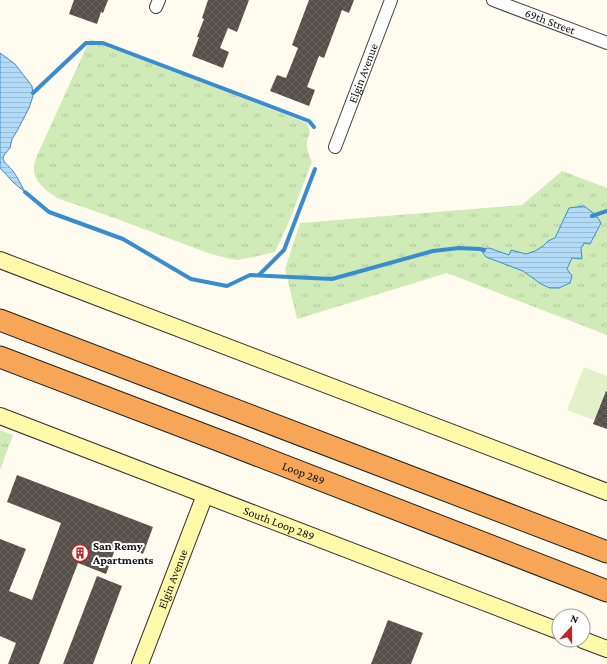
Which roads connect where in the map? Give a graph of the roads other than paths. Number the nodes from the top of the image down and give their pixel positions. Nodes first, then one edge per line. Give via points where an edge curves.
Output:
1 (391, 0) edge
2 (493, 0) edge
3 (607, 43) edge
4 (335, 147) dead end
5 (0, 260) edge
6 (0, 320) edge
7 (0, 357) edge
8 (0, 416) edge
9 (607, 492) edge
10 (205, 495) junction
11 (607, 552) edge
12 (607, 591) edge
13 (551, 628) edge
14 (591, 643) edge
15 (607, 649) edge
16 (140, 664) edge

1 - 4 street, Elgin Avenue
2 - 3 street, 69th Street
5 - 9 main road
6 - 11 highway
7 - 12 highway, Loop 289
8 - 10 main road, South Loop 289
10 - 13 main road, South Loop 289
10 - 16 main road, Elgin Avenue
14 - 15 main road

